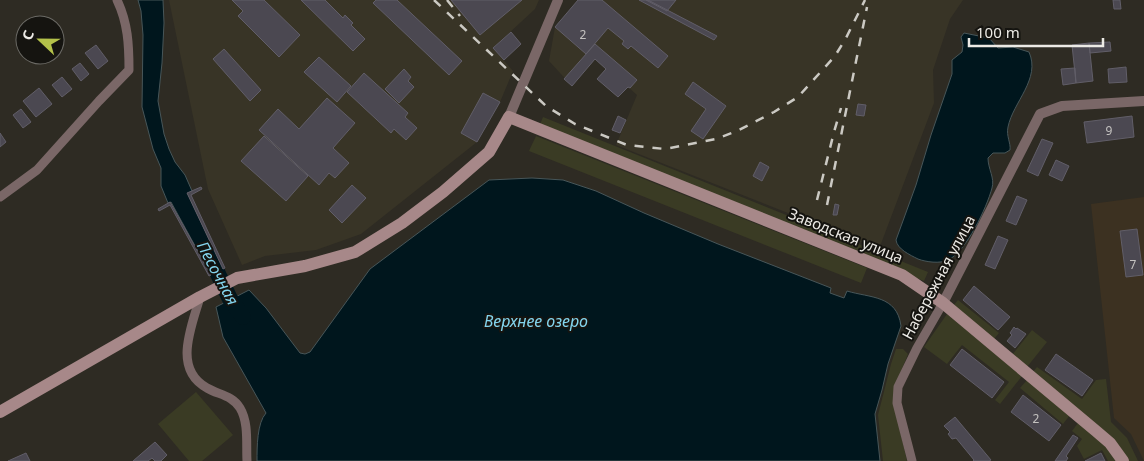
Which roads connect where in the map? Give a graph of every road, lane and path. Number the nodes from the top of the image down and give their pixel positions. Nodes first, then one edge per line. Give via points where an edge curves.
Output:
1 (117, 0) edge
2 (558, 0) edge
3 (1144, 101) edge
4 (509, 117) junction
5 (0, 197) edge
6 (205, 294) junction
7 (942, 303) junction
8 (0, 412) edge
9 (247, 461) edge
10 (912, 461) edge
11 (1123, 461) edge

1 - 5 street via 129,40 129,70 37,170
2 - 4 street
3 - 7 street, Набережная улица via 1062,106 1040,114
4 - 6 main road via 489,152 402,223 355,252 306,266 237,278
4 - 7 main road, Заводская улица via 902,275
6 - 8 main road
6 - 9 street via 187,344 186,359 195,378 206,388 228,397 240,408 246,426
7 - 10 street, Набережная улица via 898,387 898,403
7 - 11 main road, Заводская улица via 1096,430

